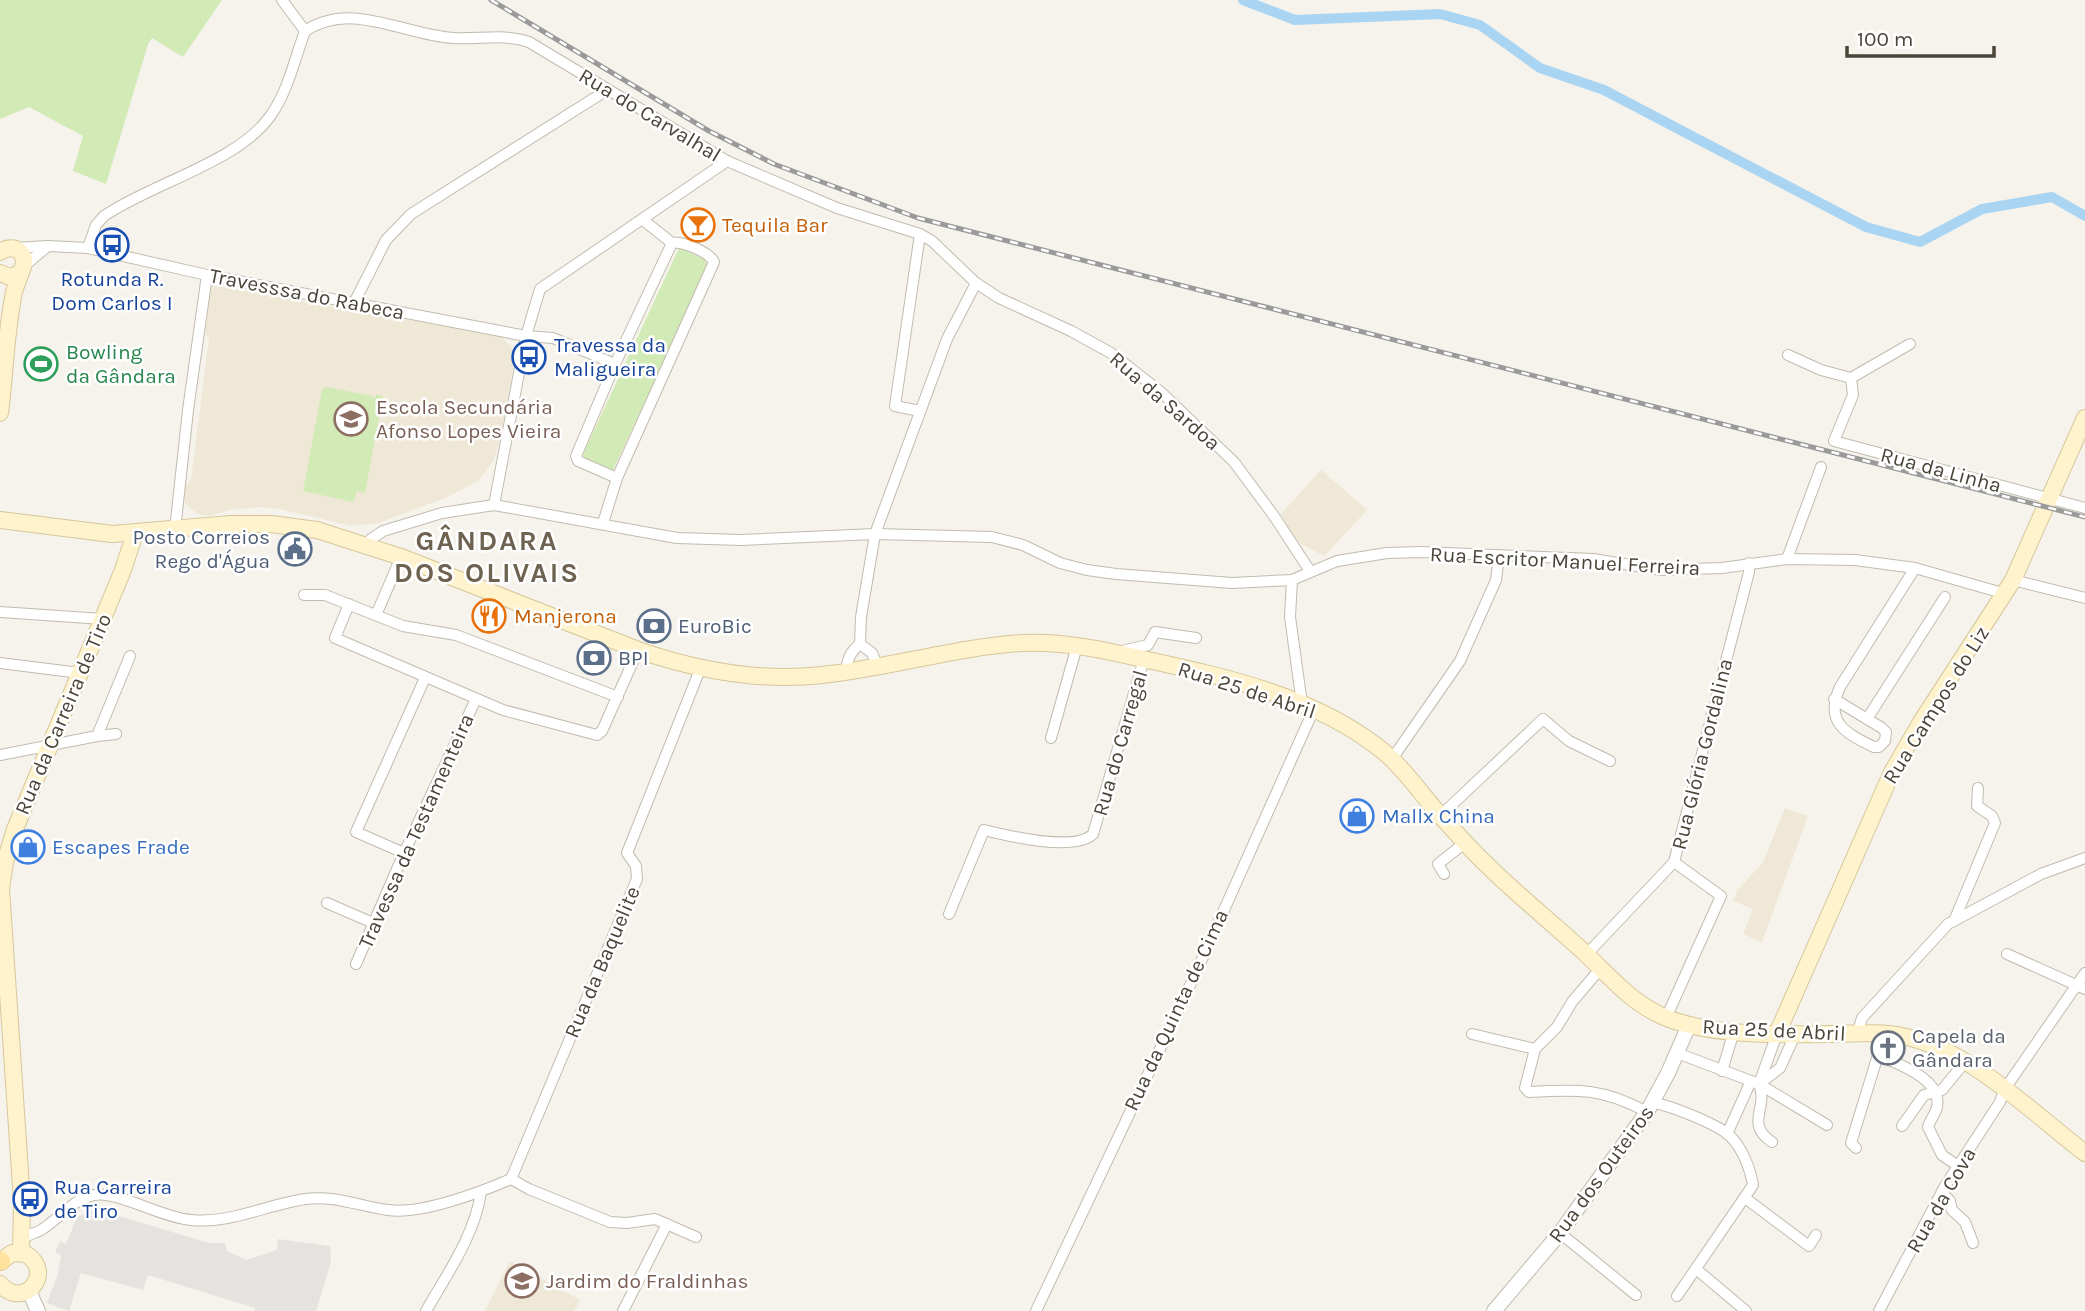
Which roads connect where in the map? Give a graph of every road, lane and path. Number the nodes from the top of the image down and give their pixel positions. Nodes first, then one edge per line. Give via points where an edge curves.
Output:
1 (282, 0) edge
2 (305, 31) junction
3 (607, 90) junction
4 (727, 161) junction
5 (643, 220) junction
6 (920, 234) junction
7 (673, 243) junction
8 (48, 246) junction
9 (6, 247) edge
10 (88, 247) junction
11 (12, 273) edge
12 (207, 275) junction
13 (976, 283) junction
14 (354, 303) junction
15 (526, 337) junction
16 (1910, 344) dead end
17 (1788, 355) dead end
18 (615, 364) junction
19 (1851, 378) junction
20 (920, 411) junction
21 (0, 413) edge
22 (2085, 418) edge
23 (1821, 467) dead end
24 (617, 478) junction
25 (2049, 498) junction
26 (494, 505) junction
27 (2085, 508) edge
28 (0, 520) edge
29 (603, 523) junction
30 (175, 530) junction
31 (135, 533) junction
32 (874, 534) junction
33 (368, 545) junction
34 (1499, 556) junction
35 (401, 557) junction
36 (1787, 559) junction
37 (1749, 563) junction
38 (1915, 568) junction
39 (1310, 571) junction
40 (1292, 580) junction
41 (2009, 587) junction
42 (304, 595) dead end
43 (1945, 597) dead end
44 (2085, 598) edge
45 (349, 604) junction
46 (0, 612) edge
47 (376, 615) junction
48 (103, 619) junction
49 (1196, 638) dead end
50 (860, 644) junction
51 (1077, 646) junction
52 (638, 650) junction
53 (1123, 655) junction
54 (130, 656) dead end
55 (1144, 659) junction
56 (0, 663) edge
57 (701, 667) junction
58 (878, 667) junction
59 (847, 672) junction
60 (80, 673) junction
61 (425, 678) junction
62 (618, 697) junction
63 (476, 699) junction
64 (1834, 699) junction
65 (1308, 706) junction
66 (1867, 719) junction
67 (116, 734) dead end
68 (97, 736) junction
69 (1051, 738) dead end
70 (50, 745) junction
71 (0, 755) edge
72 (1392, 759) junction
73 (1610, 761) dead end
74 (1978, 788) dead end
75 (1440, 816) junction
76 (1466, 842) junction
77 (404, 853) junction
78 (2085, 858) edge
79 (1674, 862) junction
80 (1444, 874) dead end
81 (327, 903) dead end
82 (949, 914) dead end
83 (1954, 920) junction
84 (373, 923) junction
85 (2007, 954) dead end
86 (1586, 955) junction
87 (356, 964) dead end
88 (1600, 969) junction
89 (2085, 973) edge
90 (2081, 987) edge
91 (3, 1015) edge
92 (1666, 1018) junction
93 (1689, 1026) junction
94 (1734, 1031) junction
95 (1879, 1033) junction
96 (1472, 1034) dead end
97 (1777, 1034) junction
98 (1857, 1034) junction
99 (1795, 1035) junction
100 (1535, 1049) junction
101 (1677, 1053) junction
102 (1878, 1055) junction
103 (1965, 1062) junction
104 (1722, 1071) junction
105 (1755, 1082) junction
106 (2004, 1090) junction
107 (1934, 1092) junction
108 (1650, 1107) junction
109 (1827, 1125) dead end
110 (1902, 1126) dead end
111 (1727, 1134) junction
112 (1772, 1142) dead end
113 (1856, 1148) dead end
114 (2085, 1153) edge
115 (1958, 1166) junction
116 (511, 1179) junction
117 (481, 1192) junction
118 (1942, 1192) junction
119 (1745, 1198) junction
120 (667, 1224) junction
121 (1560, 1233) junction
122 (1816, 1235) dead end
123 (696, 1237) dead end
124 (1973, 1243) dead end
125 (22, 1245) junction
126 (0, 1261) edge
127 (1696, 1269) junction
128 (2, 1291) edge
129 (29, 1291) junction
130 (1636, 1296) dead end
131 (1677, 1297) dead end
132 (38, 1311) edge
133 (426, 1311) edge
134 (623, 1311) edge
135 (1036, 1311) edge
136 (1494, 1311) edge
137 (1746, 1311) edge
138 (1879, 1311) edge

1 - 2 street
2 - 3 street, Rua do Carvalhal via 322,21 356,16 453,38 515,37
2 - 10 street via 279,102 256,134 115,209 96,225
3 - 4 street, Rua do Carvalhal
3 - 14 street via 411,214 386,240
4 - 5 street
4 - 6 street, Rua do Carvalhal via 837,208
5 - 7 street
5 - 15 street via 540,289
6 - 13 street, Rua do Carvalhal
6 - 20 street via 895,406
7 - 18 street
7 - 24 street via 711,256 714,262
8 - 9 street, Travesssa do Rabeca
8 - 10 street, Travesssa do Rabeca
8 - 11 street
9 - 11 main road via 23,256
10 - 12 street, Travesssa do Rabeca
11 - 21 main road
12 - 14 street, Travesssa do Rabeca
12 - 30 street
13 - 20 street via 947,339
13 - 39 street, Rua da Sardoa via 1087,339 1153,385 1234,462
14 - 15 street, Travesssa do Rabeca
15 - 18 street, Travesssa do Rabeca via 553,338
15 - 26 street
16 - 19 street
17 - 19 street
18 - 24 street via 576,459
19 - 25 street, Rua da Linha via 1853,395 1834,441
20 - 32 street
22 - 25 main road, Rua Campos do Liz
23 - 36 street
24 - 29 street
25 - 27 street, Rua da Linha
25 - 41 main road, Rua Campos do Liz
26 - 29 street
26 - 33 street via 442,513 383,531
28 - 31 main road, Rua 25 de Abril
29 - 32 street via 690,538
30 - 31 main road, Rua 25 de Abril
30 - 33 main road, Rua 25 de Abril via 271,524 317,530
31 - 48 main road, Rua da Carreira de Tiro
32 - 40 street via 992,537 1023,545 1060,563 1116,574 1232,583
32 - 50 street
33 - 35 main road, Rua 25 de Abril
34 - 37 street, Rua Escritor Manuel Ferreira via 1593,559 1661,570
34 - 39 street, Rua Escritor Manuel Ferreira via 1387,553 1337,561
34 - 72 street via 1496,580 1460,661
35 - 47 street
35 - 52 main road, Rua 25 de Abril
36 - 37 street, Rua Escritor Manuel Ferreira
36 - 38 street, Rua Escritor Manuel Ferreira via 1855,560
37 - 79 street, Rua Glória Gordalina
38 - 41 street, Rua Escritor Manuel Ferreira
38 - 64 street
39 - 40 street, Rua Escritor Manuel Ferreira
40 - 65 street via 1290,617
41 - 44 street, Rua Escritor Manuel Ferreira
41 - 97 main road, Rua Campos do Liz via 1897,762
42 - 45 street via 325,595
43 - 66 street
45 - 47 street
45 - 61 street via 335,638
46 - 48 street
47 - 62 street via 414,629 456,635
48 - 60 main road, Rua da Carreira de Tiro
49 - 53 street via 1155,632 1148,645 1126,650
50 - 58 street via 872,653
50 - 59 street via 849,657
51 - 53 main road, Rua 25 de Abril
51 - 58 main road, Rua 25 de Abril via 1022,643
51 - 69 street
52 - 57 main road, Rua 25 de Abril
52 - 62 street
53 - 55 main road, Rua 25 de Abril
54 - 68 street
55 - 65 main road, Rua 25 de Abril
55 - 82 street, Rua do Carregal via 1093,834 1078,842 1018,838 979,829
56 - 60 street
57 - 59 main road, Rua 25 de Abril via 792,677
57 - 116 street, Rua da Baquelite via 627,853 636,866 637,879
58 - 59 main road, Rua 25 de Abril
60 - 70 main road, Rua da Carreira de Tiro
61 - 63 street
61 - 77 street via 356,832
62 - 63 street via 597,735
63 - 77 street, Travessa da Testamenteira
64 - 66 street
64 - 66 street via 1840,726 1879,747 1886,732
65 - 72 main road, Rua 25 de Abril via 1369,740
65 - 135 street, Rua da Quinta de Cima via 1194,977
67 - 68 street
68 - 70 street
70 - 71 street
70 - 91 main road, Rua da Carreira de Tiro via 15,828 3,872
72 - 75 main road, Rua 25 de Abril
73 - 75 street via 1569,741 1543,719
74 - 83 street via 1977,806 1995,823
75 - 76 main road, Rua 25 de Abril
76 - 80 street via 1438,864
76 - 86 main road, Rua 25 de Abril via 1517,896
77 - 84 street, Travessa da Testamenteira
78 - 83 street via 2041,874
79 - 86 street, Rua Glória Gordalina
79 - 92 street via 1721,896
81 - 84 street
83 - 98 street via 1862,1018
84 - 87 street, Travessa da Testamenteira
85 - 90 street
86 - 88 main road, Rua 25 de Abril
88 - 92 main road, Rua 25 de Abril via 1638,1003
88 - 100 street
89 - 90 street, Rua da Cova
90 - 106 street, Rua da Cova
91 - 125 main road, Rua da Carreira de Tiro via 13,1070
92 - 93 main road, Rua 25 de Abril
93 - 94 main road, Rua 25 de Abril
93 - 101 street, Rua dos Outeiros
94 - 97 main road, Rua 25 de Abril
94 - 104 street
95 - 98 main road, Rua 25 de Abril
95 - 102 street
95 - 103 main road, Rua 25 de Abril via 1906,1036
96 - 100 street
97 - 99 main road, Rua 25 de Abril
97 - 105 street
98 - 99 main road, Rua 25 de Abril
99 - 105 street via 1780,1068
100 - 108 street via 1525,1088 1529,1092 1600,1092
101 - 104 street
101 - 108 street, Rua dos Outeiros
102 - 107 street via 1926,1080
102 - 113 street via 1852,1143
103 - 106 main road, Rua 25 de Abril
103 - 107 street via 1942,1090
104 - 105 street
105 - 109 street
105 - 111 street
105 - 112 street via 1762,1091 1757,1126
106 - 114 main road, Rua 25 de Abril
106 - 115 street, Rua da Cova
107 - 110 street via 1924,1095
107 - 115 street via 1938,1106 1928,1127 1942,1156
108 - 111 street via 1666,1105
108 - 121 street, Rua dos Outeiros
111 - 119 street via 1751,1170 1753,1185
115 - 118 street, Rua da Cova
116 - 117 street
116 - 120 street via 610,1222 655,1219
117 - 125 street via 400,1211 330,1197 304,1199 208,1221 172,1218 102,1194 85,1198
117 - 133 street via 468,1235
118 - 124 street via 1965,1222
118 - 138 street, Rua da Cova
119 - 122 street via 1809,1246
119 - 127 street
120 - 123 street
120 - 134 street
121 - 130 street
121 - 136 street, Rua dos Outeiros
125 - 126 main road
125 - 129 main road via 38,1269 37,1282
127 - 131 street
127 - 137 street
128 - 129 main road
129 - 132 street

